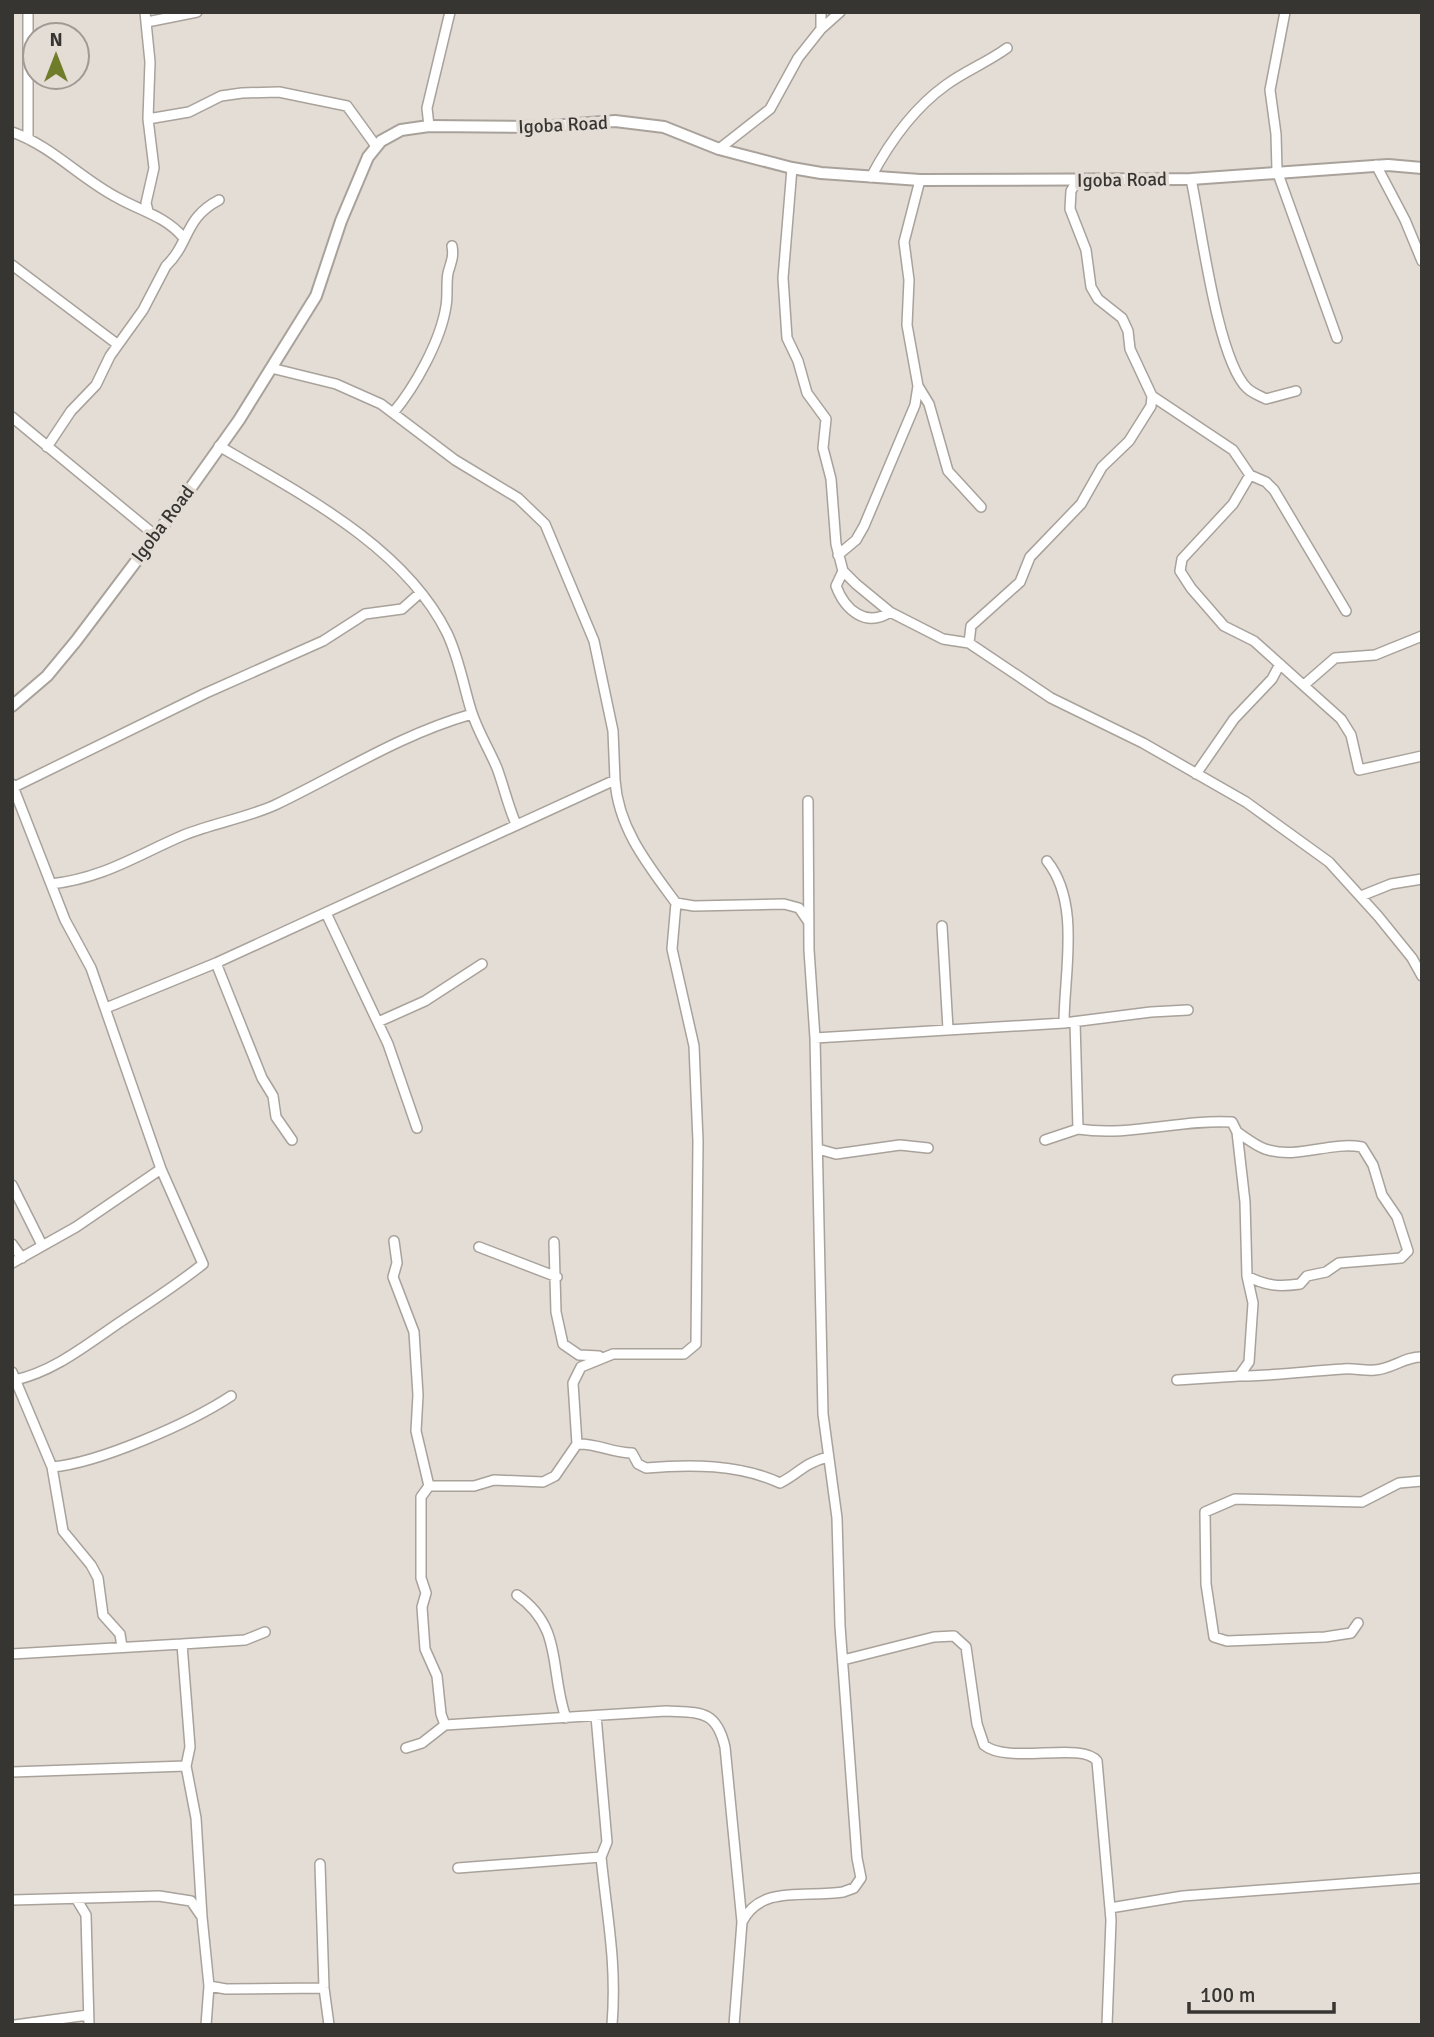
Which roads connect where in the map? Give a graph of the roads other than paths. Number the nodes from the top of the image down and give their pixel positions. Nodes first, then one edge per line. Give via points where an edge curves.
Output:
1 (28, 12) edge
2 (197, 12) edge
3 (450, 12) edge
4 (821, 12) edge
5 (840, 12) edge
6 (1284, 12) edge
7 (146, 17) edge
8 (821, 29) junction
9 (1007, 48) dead end
10 (148, 119) junction
11 (429, 126) junction
12 (12, 132) edge
13 (27, 139) junction
14 (376, 146) junction
15 (719, 149) junction
16 (1376, 165) junction
17 (792, 168) junction
18 (1422, 168) edge
19 (1277, 171) junction
20 (871, 177) junction
21 (1191, 179) junction
22 (920, 180) junction
23 (1077, 181) junction
24 (219, 200) dead end
25 (148, 211) junction
26 (183, 237) junction
27 (452, 246) dead end
28 (1422, 261) edge
29 (12, 265) edge
30 (1337, 338) dead end
31 (117, 344) junction
32 (271, 368) junction
33 (918, 386) junction
34 (1296, 391) dead end
35 (1152, 396) junction
36 (393, 413) junction
37 (12, 417) edge
38 (219, 446) junction
39 (47, 447) junction
40 (1250, 475) junction
41 (981, 507) dead end
42 (156, 536) junction
43 (838, 555) junction
44 (843, 570) junction
45 (420, 593) junction
46 (1346, 611) dead end
47 (890, 612) junction
48 (971, 626) junction
49 (1422, 636) edge
50 (950, 640) junction
51 (969, 643) junction
52 (1280, 664) junction
53 (1304, 685) junction
54 (12, 706) edge
55 (472, 713) junction
56 (1422, 756) edge
57 (1196, 775) junction
58 (615, 780) junction
59 (13, 785) edge
60 (808, 801) dead end
61 (516, 824) junction
62 (1048, 861) dead end
63 (1422, 879) edge
64 (51, 884) junction
65 (1361, 895) junction
66 (676, 903) junction
67 (326, 912) junction
68 (809, 922) junction
69 (942, 926) dead end
70 (216, 963) junction
71 (482, 964) dead end
72 (1422, 976) edge
73 (106, 1008) junction
74 (1188, 1010) dead end
75 (378, 1021) junction
76 (1075, 1022) junction
77 (1064, 1023) junction
78 (948, 1029) junction
79 (815, 1038) junction
80 (417, 1128) dead end
81 (1078, 1129) junction
82 (1237, 1132) junction
83 (292, 1140) dead end
84 (1045, 1140) dead end
85 (928, 1148) dead end
86 (818, 1149) junction
87 (161, 1169) junction
88 (12, 1185) edge
89 (394, 1241) dead end
90 (554, 1241) dead end
91 (12, 1244) edge
92 (42, 1245) junction
93 (479, 1247) dead end
94 (22, 1258) junction
95 (12, 1263) edge
96 (1247, 1276) junction
97 (557, 1278) junction
98 (600, 1356) junction
99 (1422, 1357) edge
100 (14, 1376) edge
101 (1239, 1376) junction
102 (1177, 1380) dead end
103 (230, 1396) dead end
104 (577, 1444) junction
105 (828, 1458) junction
106 (52, 1467) junction
107 (1422, 1481) edge
108 (429, 1486) junction
109 (517, 1595) dead end
110 (1358, 1623) dead end
111 (265, 1632) dead end
112 (182, 1644) junction
113 (122, 1647) junction
114 (12, 1654) edge
115 (843, 1660) junction
116 (596, 1716) junction
117 (566, 1718) junction
118 (445, 1725) junction
119 (406, 1748) dead end
120 (186, 1766) junction
121 (12, 1772) edge
122 (601, 1857) junction
123 (320, 1864) dead end
124 (458, 1868) dead end
125 (1422, 1878) edge
126 (738, 1887) junction
127 (12, 1900) edge
128 (76, 1900) junction
129 (757, 1902) junction
130 (1110, 1908) junction
131 (202, 1917) junction
132 (742, 1922) junction
133 (209, 1986) junction
134 (324, 1987) junction
135 (89, 2020) edge
136 (15, 2025) edge
137 (206, 2025) edge
138 (329, 2025) edge
139 (612, 2025) edge
140 (734, 2025) edge
141 (1107, 2025) edge

1 - 13 street
2 - 7 street
3 - 11 street via 427,108
4 - 8 street
5 - 8 street
6 - 19 street via 1270,90
7 - 10 street
8 - 15 street via 769,109
9 - 20 street via 931,99 886,150
10 - 14 street via 189,112 221,96 279,92 347,106
10 - 25 street via 154,168
11 - 14 street, Igoba Road via 401,130
11 - 15 street, Igoba Road via 539,127 615,121 664,127
12 - 13 street
13 - 25 street via 117,198
14 - 32 street, Igoba Road via 341,221 316,296
15 - 17 street, Igoba Road
16 - 18 street, Igoba Road
16 - 19 street, Igoba Road
16 - 28 street
17 - 20 street, Igoba Road
17 - 43 street via 783,278 787,338 807,393 826,419 823,448 831,479
19 - 21 street, Igoba Road
19 - 30 street
20 - 22 street, Igoba Road
21 - 23 street, Igoba Road
21 - 34 street via 1220,336 1239,377 1246,388 1266,399
22 - 23 street, Igoba Road
22 - 33 street via 904,242 909,280 907,325
23 - 35 street via 1070,191 1070,209 1086,250 1091,287 1098,299 1122,318 1130,349
24 - 26 street via 206,206
25 - 26 street
26 - 31 street via 143,310
27 - 36 street via 446,307 429,355
29 - 31 street
31 - 39 street via 96,385
32 - 36 street via 336,384
32 - 38 street, Igoba Road
33 - 41 street via 929,404 948,471
33 - 43 street via 915,405 864,526
35 - 40 street via 1233,450
35 - 48 street via 1129,441 1102,467 1081,504 1030,557 1020,582
36 - 58 street via 455,460 518,498 545,524 594,641 614,731
37 - 39 street
38 - 42 street, Igoba Road
38 - 45 street via 302,493 365,537
39 - 42 street
40 - 46 street via 1274,490
40 - 52 street via 1233,504 1182,559 1180,570 1224,626 1254,641
42 - 54 street, Igoba Road via 47,676
43 - 44 street
44 - 47 street
44 - 47 street via 836,586 841,600 869,620
45 - 55 street via 455,651
45 - 59 street via 402,609 365,614 323,641
47 - 50 street
48 - 50 street
48 - 51 street
49 - 53 street via 1375,655 1335,658
50 - 51 street
51 - 57 street via 1051,698
52 - 53 street
52 - 57 street
53 - 56 street via 1347,727 1359,770
55 - 61 street
55 - 64 street via 388,745 275,805 186,834 82,881
57 - 65 street via 1247,802 1319,853
58 - 61 street
58 - 66 street via 616,801 632,838
59 - 64 street
60 - 68 street
61 - 67 street
62 - 77 street via 1061,885 1065,916
63 - 65 street
64 - 73 street
65 - 72 street
66 - 68 street via 784,904 799,908
66 - 98 street via 672,949 694,1046 696,1344 684,1354
67 - 70 street
67 - 75 street
68 - 79 street
69 - 78 street
70 - 73 street
70 - 83 street via 273,1096 276,1117
71 - 75 street via 425,1001
73 - 87 street
74 - 76 street
75 - 80 street
76 - 77 street
76 - 81 street
77 - 78 street
78 - 79 street
79 - 86 street
81 - 82 street via 1102,1132 1218,1121 1232,1122
81 - 84 street
82 - 96 street
82 - 96 street via 1263,1149 1290,1154 1346,1144 1362,1147 1382,1195 1397,1217 1408,1251 1401,1258 1339,1263 1307,1276 1300,1284 1278,1287
85 - 86 street via 900,1146 836,1154
86 - 105 street via 821,1354
87 - 92 street
87 - 100 street via 203,1264 85,1347 31,1377
88 - 92 street
89 - 108 street via 397,1263 393,1277 414,1332 416,1431
90 - 97 street
91 - 94 street
92 - 94 street
93 - 97 street
94 - 95 street
96 - 101 street via 1253,1303 1252,1331 1249,1362
97 - 98 street via 556,1312 563,1344 579,1355
98 - 104 street via 581,1367 573,1383
99 - 101 street via 1373,1371
100 - 106 street
101 - 102 street
103 - 106 street via 200,1416 136,1443
104 - 105 street via 632,1454 646,1468 735,1469 780,1483 795,1470
104 - 108 street via 555,1476 543,1482 494,1480 474,1486
105 - 115 street via 837,1518
106 - 113 street via 63,1531 91,1565 103,1615 120,1634
107 - 110 street via 1399,1483 1362,1502 1235,1499 1205,1512 1206,1584 1214,1637 1227,1641 1325,1637 1351,1633
108 - 118 street via 421,1497 421,1578 426,1593 422,1607 425,1649 437,1676
109 - 117 street via 535,1607 547,1626 558,1697
111 - 112 street via 245,1640
112 - 113 street
112 - 120 street via 190,1747
113 - 114 street
115 - 129 street via 861,1878 854,1888 843,1892
115 - 130 street via 954,1636 966,1647 979,1733 990,1750 1093,1756 1099,1773
116 - 117 street
116 - 122 street via 607,1842
116 - 126 street via 692,1712 719,1726
117 - 118 street
118 - 119 street via 422,1743
120 - 121 street
120 - 131 street via 196,1818
122 - 124 street
122 - 139 street via 612,1927
123 - 134 street
125 - 130 street via 1183,1896
126 - 129 street via 745,1898
126 - 132 street
127 - 128 street
128 - 131 street via 181,1898 191,1901
128 - 135 street via 86,1915
129 - 132 street
130 - 141 street
131 - 133 street
132 - 140 street
133 - 134 street
133 - 137 street
134 - 138 street
135 - 136 street

